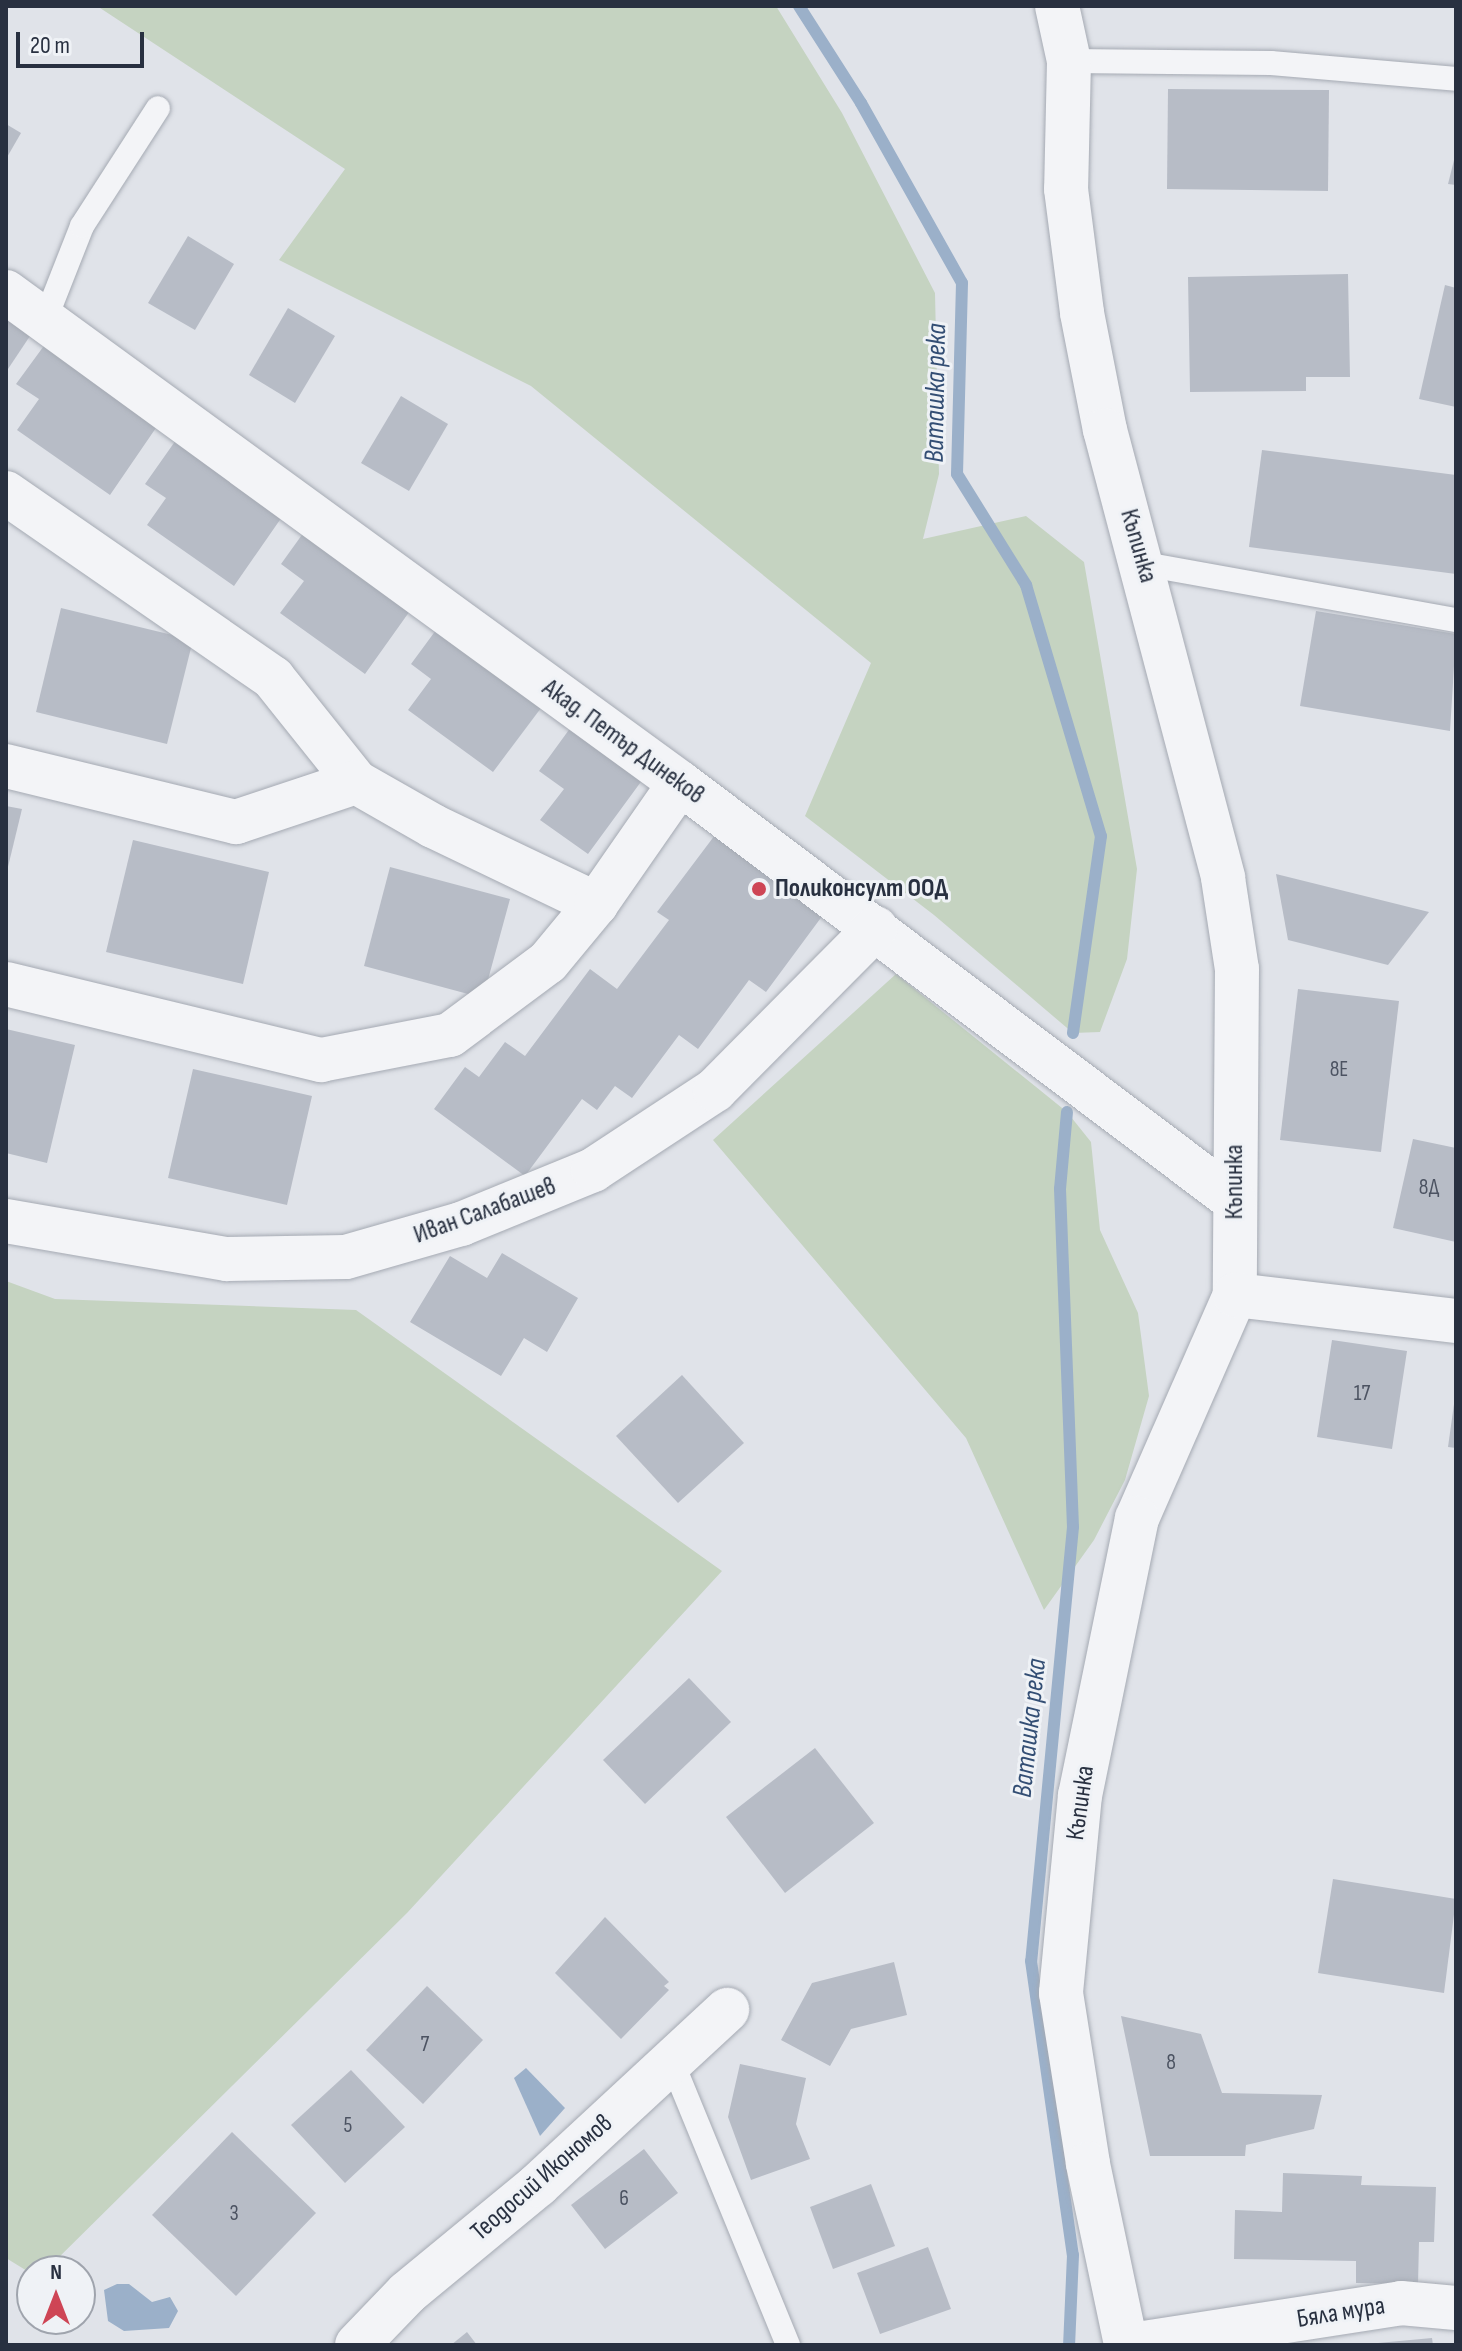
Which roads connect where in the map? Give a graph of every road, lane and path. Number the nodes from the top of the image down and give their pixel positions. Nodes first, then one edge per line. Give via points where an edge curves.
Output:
1 (1057, 6) edge
2 (1069, 61) junction
3 (1456, 79) edge
4 (158, 108) dead end
5 (6, 292) edge
6 (45, 320) junction
7 (6, 493) edge
8 (1144, 564) junction
9 (1456, 620) edge
10 (6, 766) edge
11 (356, 782) junction
12 (680, 783) junction
13 (596, 904) junction
14 (876, 928) junction
15 (6, 984) edge
16 (1234, 1200) junction
17 (6, 1221) edge
18 (1235, 1295) junction
19 (1456, 1321) edge
20 (727, 2010) dead end
21 (672, 2062) junction
22 (1456, 2308) edge
23 (357, 2345) edge
24 (788, 2345) edge
25 (1129, 2345) edge

1 - 2 street, Къпинка
2 - 3 lane via 1271,63
2 - 8 street, Къпинка via 1066,189 1082,313 1105,430
4 - 6 lane via 82,226
5 - 6 street, Акад. Петър Динеков
6 - 12 street, Акад. Петър Динеков
7 - 11 street via 273,678
8 - 9 lane
8 - 16 street, Къпинка via 1223,878 1237,969
10 - 11 street via 236,822
11 - 13 street via 433,826
12 - 13 street
12 - 14 street, Акад. Петър Динеков
13 - 15 street via 548,962 450,1035 321,1060
14 - 16 street, Акад. Петър Динеков
14 - 17 street, Иван Салабашев via 715,1090 593,1170 461,1224 346,1257 227,1259
16 - 18 street, Къпинка
18 - 19 street
18 - 25 street, Къпинка via 1137,1518 1080,1795 1061,1993 1088,2164
20 - 21 street, Теодосий Икономов
21 - 23 street, Теодосий Икономов via 538,2185 407,2293
21 - 24 lane
22 - 25 street, Бяла мура via 1401,2303

